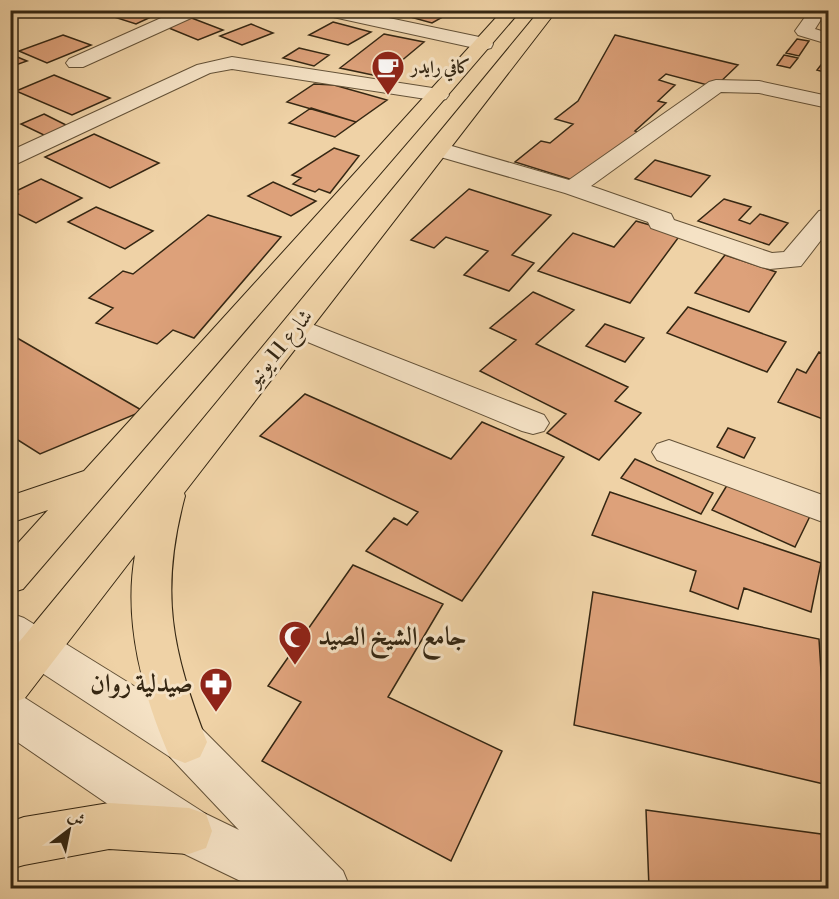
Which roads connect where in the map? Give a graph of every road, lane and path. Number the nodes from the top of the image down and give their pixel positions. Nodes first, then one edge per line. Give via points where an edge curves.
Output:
1 (194, 10) edge
2 (241, 10) edge
3 (278, 10) edge
4 (324, 10) edge
5 (513, 10) edge
6 (549, 10) edge
7 (819, 10) edge
8 (828, 39) edge
9 (484, 44) junction
10 (76, 63) dead end
11 (439, 95) junction
12 (828, 102) edge
13 (438, 149) junction
14 (10, 160) edge
15 (573, 188) junction
16 (828, 216) edge
17 (296, 327) junction
18 (533, 423) dead end
19 (669, 452) dead end
20 (98, 479) junction
21 (172, 483) junction
22 (10, 510) edge
23 (828, 511) edge
24 (10, 578) edge
25 (25, 639) edge
26 (10, 685) edge
27 (10, 712) edge
28 (185, 742) junction
29 (189, 831) junction
30 (10, 846) edge
31 (306, 888) edge
32 (326, 888) edge

1 - 10 street
2 - 3 street
4 - 9 street
5 - 9 highway
6 - 13 highway, شارع 11 يونيو
7 - 8 street via 804,31
9 - 11 highway
11 - 14 street via 232,63 204,69
11 - 20 highway
12 - 15 street via 764,87 716,86
13 - 15 street
13 - 17 highway, شارع 11 يونيو
15 - 16 street via 662,219 660,223 776,262 792,260
17 - 18 street
17 - 21 highway, شارع 11 يونيو
19 - 23 street
20 - 22 highway
20 - 24 highway
21 - 25 highway, شارع 11 يونيو
21 - 28 highway via 153,553 152,601 154,640 165,690
25 - 26 highway, شارع 11 يونيو
25 - 28 street
27 - 29 street
28 - 32 street
29 - 30 highway via 109,826
29 - 31 street

